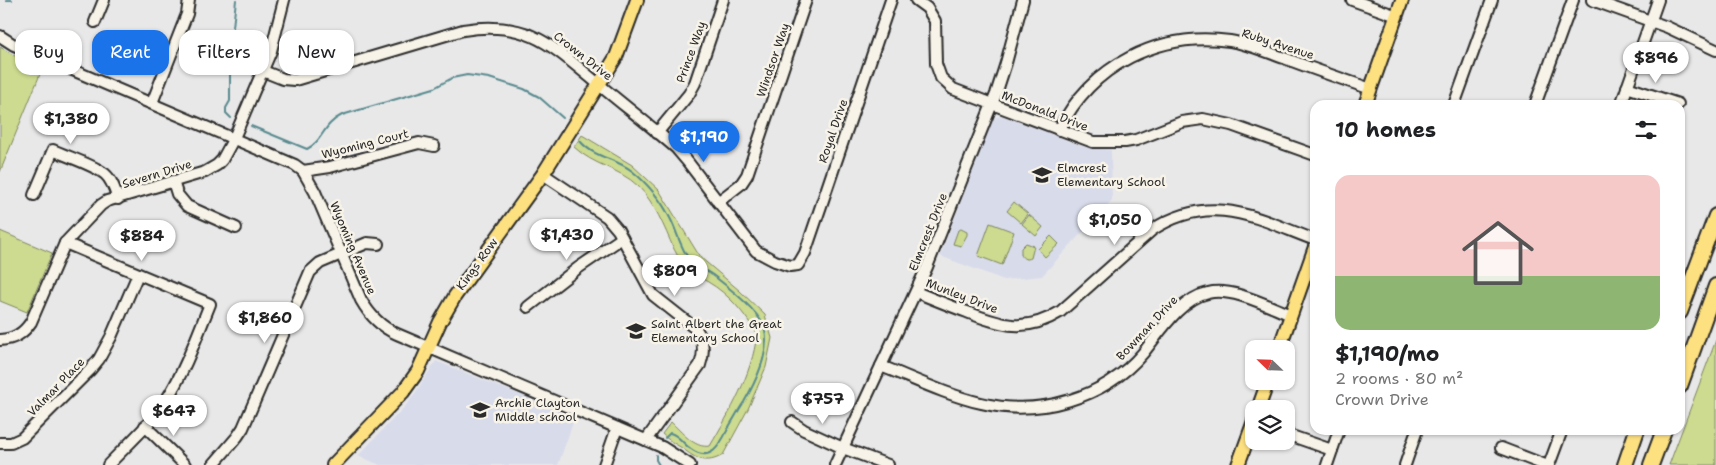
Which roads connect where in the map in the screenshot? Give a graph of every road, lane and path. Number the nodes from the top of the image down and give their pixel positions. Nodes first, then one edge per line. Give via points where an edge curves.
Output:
1 (104, 0) edge
2 (189, 0) edge
3 (284, 0) edge
4 (637, 0) edge
5 (723, 0) edge
6 (806, 0) edge
7 (891, 0) edge
8 (916, 0) edge
9 (1023, 0) edge
10 (1352, 0) edge
11 (1402, 0) edge
12 (1492, 0) edge
13 (1573, 0) edge
14 (1592, 0) edge
15 (1658, 0) edge
16 (1397, 16) junction
17 (1651, 21) junction
18 (95, 22) dead end
19 (0, 36) edge
20 (1716, 50) edge
21 (269, 54) edge
22 (269, 74) edge
23 (260, 75) edge
24 (599, 85) junction
25 (1627, 87) junction
26 (1371, 89) junction
27 (1367, 100) edge
28 (1456, 100) edge
29 (1537, 100) edge
30 (1623, 100) edge
31 (1666, 100) edge
32 (152, 104) junction
33 (992, 104) junction
34 (1059, 130) junction
35 (657, 132) junction
36 (234, 138) junction
37 (434, 146) dead end
38 (1310, 152) edge
39 (303, 170) junction
40 (543, 174) junction
41 (173, 181) junction
42 (34, 194) dead end
43 (118, 199) junction
44 (718, 202) junction
45 (1716, 216) edge
46 (236, 228) dead end
47 (622, 238) junction
48 (1310, 238) edge
49 (65, 243) junction
50 (378, 244) dead end
51 (341, 254) junction
52 (1310, 261) edge
53 (795, 266) joint
54 (138, 274) junction
55 (1716, 286) edge
56 (916, 292) junction
57 (1685, 299) edge
58 (528, 307) dead end
59 (1291, 315) junction
60 (0, 340) edge
61 (1282, 340) edge
62 (429, 348) junction
63 (881, 366) junction
64 (1685, 372) edge
65 (792, 422) dead end
66 (145, 426) junction
67 (617, 428) junction
68 (1337, 435) edge
69 (1416, 435) edge
70 (1560, 435) edge
71 (1635, 435) edge
72 (1662, 435) edge
73 (1295, 437) edge
74 (646, 440) junction
75 (0, 443) edge
76 (1245, 446) edge
77 (843, 448) junction
78 (1501, 448) dead end
79 (1332, 450) junction
80 (108, 465) edge
81 (185, 465) edge
82 (213, 465) edge
83 (333, 465) edge
84 (604, 465) edge
85 (690, 465) edge
86 (835, 465) edge
87 (888, 465) edge
88 (1238, 465) edge
89 (1327, 465) edge
90 (1405, 465) edge
91 (1545, 465) edge
92 (1549, 465) edge
93 (1625, 465) edge
94 (1651, 465) edge

1 - 18 street
2 - 32 street
3 - 21 street, Severn Drive
4 - 24 main road, Kings Row via 620,48
5 - 35 street, Prince Way via 695,83
6 - 44 street, Windsor Way via 747,175
7 - 53 street, Royal Drive via 805,253
8 - 33 street, McDonald Drive via 927,8 935,21 936,64 941,78 953,89
9 - 33 street, Elmcrest Drive
10 - 16 street
11 - 16 main road
12 - 28 street
13 - 29 street
14 - 17 street
15 - 17 street
16 - 26 main road
17 - 20 street
17 - 25 street
19 - 32 street
22 - 24 street, Crown Drive via 295,80 464,30 493,27 520,31 545,42
23 - 36 street, Severn Drive
24 - 35 street, Crown Drive
24 - 40 main road, Kings Row
25 - 30 street
25 - 31 street
26 - 27 main road
26 - 34 street, Ruby Avenue via 1245,45 1208,39 1178,41 1144,50 1108,70 1075,102
32 - 36 street
33 - 34 street, McDonald Drive
33 - 56 street, Elmcrest Drive
34 - 38 street, McDonald Drive via 1084,140 1115,143 1136,140 1190,120 1213,120
35 - 44 street, Crown Drive via 682,153
36 - 39 street
36 - 41 street, Severn Drive via 217,166
37 - 39 street, Wyoming Court via 419,143 330,167
39 - 51 street, Wyoming Avenue
40 - 47 street via 607,218
40 - 62 main road, Kings Row via 454,296
41 - 43 street, Severn Drive
41 - 46 street via 177,194 187,206
42 - 43 street via 53,150 106,175
43 - 49 street, Severn Drive via 101,205
44 - 53 street, Crown Drive via 756,251 775,261
45 - 57 highway
47 - 58 street
47 - 74 street via 653,295 696,329 703,347 698,369
48 - 56 street, Munley Drive via 1234,211 1187,213 1152,230 1060,312 1046,320 1021,326 991,322
49 - 54 street
49 - 60 street, Severn Drive via 31,322 21,334
50 - 51 street via 367,243
51 - 62 street, Wyoming Avenue via 361,300 373,318 390,331
51 - 82 street via 320,263 310,272 237,438
52 - 59 main road
54 - 66 street via 210,304 175,385
54 - 75 street, Valmar Place via 106,346 90,370 22,438
55 - 64 highway
56 - 63 street, Elmcrest Drive
59 - 61 main road
59 - 63 street, Bowman Drive via 1224,292 1200,295 1180,309 1121,374 1087,394 1048,405 1023,408 979,403
62 - 67 street, Wyoming Avenue
62 - 83 main road, Kings Row via 403,392
63 - 77 street, Elmcrest Drive
65 - 77 street
66 - 80 street
66 - 81 street
67 - 74 street, Wyoming Avenue
67 - 84 street
68 - 79 street
69 - 90 street
70 - 92 street
71 - 93 highway
72 - 94 highway
73 - 79 street
74 - 85 street, Wyoming Avenue
76 - 88 main road
77 - 86 street, Elmcrest Drive
77 - 87 street
78 - 91 street
79 - 89 street

